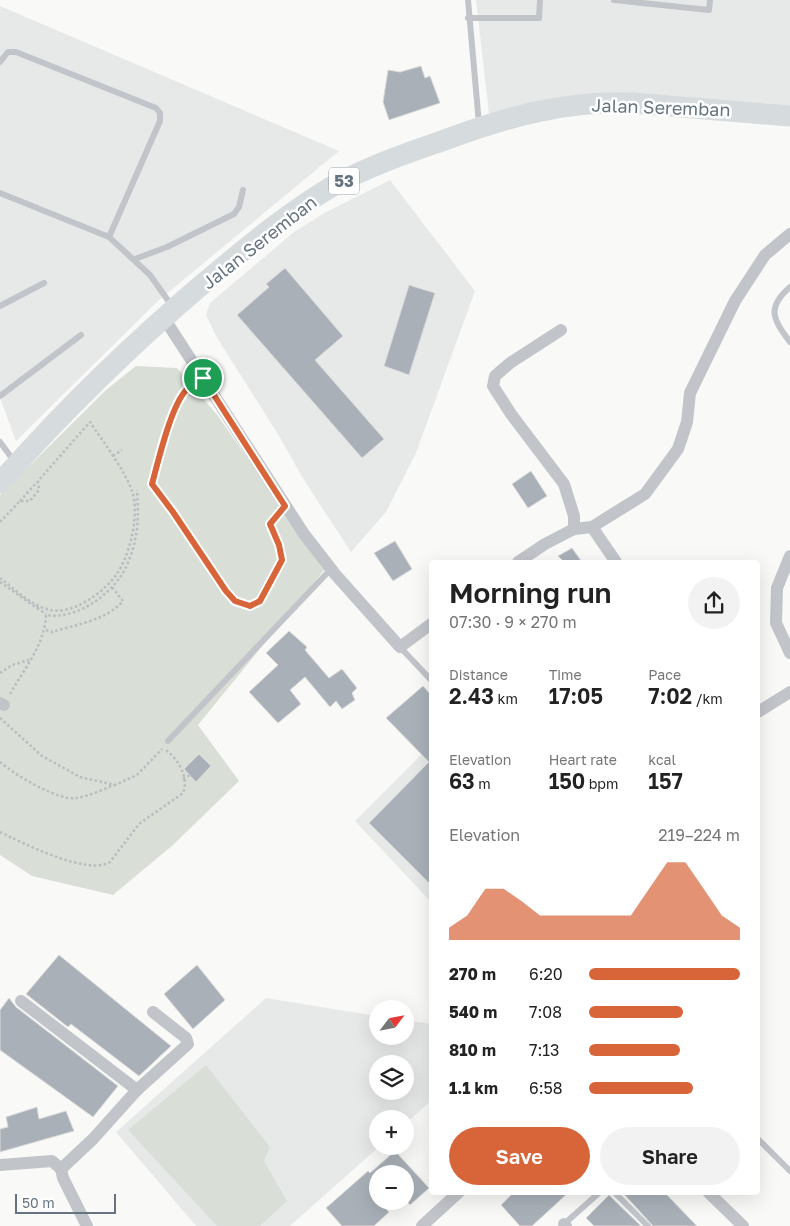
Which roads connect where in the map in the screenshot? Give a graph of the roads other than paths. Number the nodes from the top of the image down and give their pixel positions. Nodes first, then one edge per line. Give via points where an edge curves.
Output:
1 (468, 0) edge
2 (540, 0) edge
3 (614, 0) edge
4 (710, 0) edge
5 (468, 18) junction
6 (0, 62) edge
7 (790, 116) edge
8 (479, 127) junction
9 (243, 190) dead end
10 (0, 193) edge
11 (790, 234) edge
12 (109, 237) junction
13 (135, 259) junction
14 (44, 284) dead end
15 (790, 287) edge
16 (0, 306) edge
17 (169, 313) junction
18 (561, 330) dead end
19 (81, 335) dead end
20 (790, 342) edge
21 (203, 378) junction
22 (0, 396) edge
23 (0, 442) edge
24 (16, 465) junction
25 (0, 483) edge
26 (285, 506) junction
27 (592, 527) junction
28 (574, 529) junction
29 (790, 556) edge
30 (521, 560) edge
31 (615, 560) edge
32 (331, 569) junction
33 (429, 625) edge
34 (400, 647) junction
35 (790, 654) edge
36 (429, 678) edge
37 (790, 692) edge
38 (760, 711) edge
39 (168, 741) dead end
40 (21, 1002) dead end
41 (153, 1012) dead end
42 (137, 1090) junction
43 (760, 1141) edge
44 (0, 1165) edge
45 (62, 1169) junction
46 (790, 1171) edge
47 (456, 1195) edge
48 (597, 1195) edge
49 (617, 1195) edge
50 (711, 1195) edge
51 (564, 1225) edge
52 (87, 1226) edge
53 (422, 1226) edge
54 (648, 1226) edge
55 (743, 1226) edge

1 - 5 lane
2 - 5 lane via 539,18
3 - 4 lane via 709,10
5 - 8 lane
6 - 12 lane via 8,52 16,52 156,108 160,113 160,121
7 - 8 main road, Jalan Seremban / 53 via 610,102 563,106
8 - 17 main road, Jalan Seremban / 53 via 417,149 335,185 260,236
9 - 13 lane via 234,214
10 - 12 lane
11 - 27 street via 765,256 734,301 690,393 687,422 678,449 644,494
12 - 13 lane
13 - 17 lane via 150,275
14 - 16 lane
15 - 20 lane via 778,297 773,312
17 - 21 street
17 - 24 main road, Jalan Seremban / 53 via 95,382
18 - 28 street via 510,363 495,376 493,386 564,484 574,516
19 - 22 lane
21 - 26 street
21 - 26 lane via 186,390 180,401 161,448 152,484 235,601 250,606 260,601 270,584 282,560 270,524
23 - 24 lane
24 - 25 main road, Jalan Seremban / 53
26 - 32 street
27 - 28 street
27 - 31 street
28 - 30 street
29 - 35 street via 776,588 776,624
32 - 34 street
32 - 39 lane
33 - 34 street
34 - 36 lane
37 - 38 street
40 - 42 street
41 - 42 street via 186,1038 188,1044
42 - 45 street
43 - 46 lane
44 - 45 street via 52,1161
45 - 52 street via 63,1178
47 - 53 street
48 - 51 lane
49 - 54 lane
50 - 55 street

